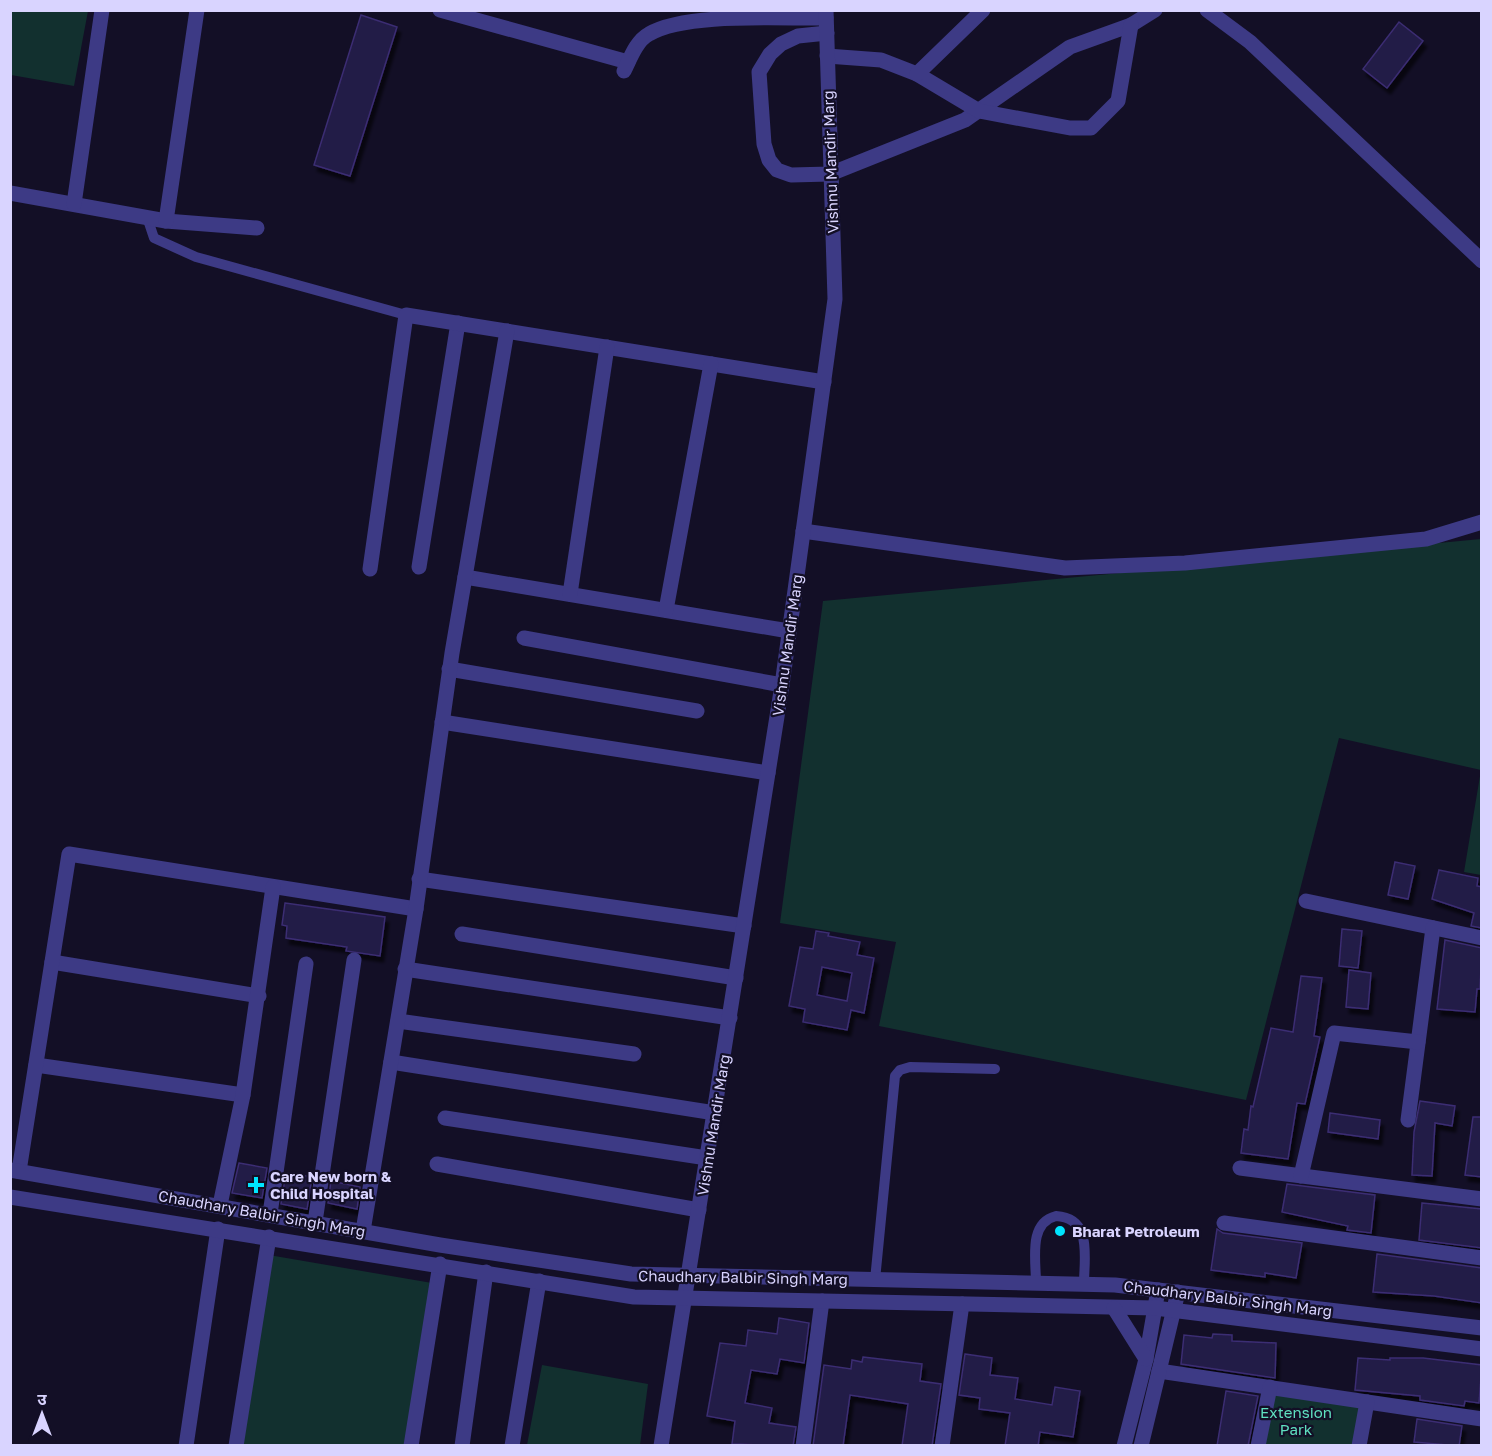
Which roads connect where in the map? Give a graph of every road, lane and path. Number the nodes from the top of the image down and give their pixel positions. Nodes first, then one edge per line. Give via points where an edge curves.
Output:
1 (102, 10) edge
2 (197, 10) edge
3 (440, 10) edge
4 (983, 10) edge
5 (1155, 10) edge
6 (1207, 10) edge
7 (826, 20) edge
8 (1131, 25) junction
9 (827, 56) junction
10 (917, 74) junction
11 (979, 111) junction
12 (830, 174) junction
13 (10, 193) edge
14 (74, 204) junction
15 (147, 217) junction
16 (166, 221) junction
17 (257, 228) dead end
18 (1482, 261) edge
19 (406, 315) junction
20 (458, 323) junction
21 (507, 331) junction
22 (608, 347) junction
23 (711, 364) junction
24 (824, 382) junction
25 (1482, 522) edge
26 (803, 531) junction
27 (419, 567) dead end
28 (370, 569) dead end
29 (465, 577) junction
30 (570, 594) junction
31 (666, 610) junction
32 (789, 631) junction
33 (524, 638) dead end
34 (449, 669) junction
35 (782, 685) junction
36 (697, 711) dead end
37 (442, 723) junction
38 (768, 773) junction
39 (419, 879) junction
40 (273, 887) junction
41 (1306, 901) dead end
42 (416, 909) junction
43 (744, 926) junction
44 (1433, 928) junction
45 (462, 934) dead end
46 (1482, 938) edge
47 (354, 960) dead end
48 (52, 962) junction
49 (306, 964) dead end
50 (405, 969) junction
51 (736, 978) junction
52 (258, 996) junction
53 (729, 1018) junction
54 (398, 1021) junction
55 (1418, 1042) junction
56 (634, 1054) dead end
57 (391, 1062) junction
58 (36, 1065) junction
59 (995, 1069) dead end
60 (243, 1095) junction
61 (715, 1113) junction
62 (446, 1118) dead end
63 (1408, 1120) dead end
64 (707, 1158) junction
65 (437, 1164) dead end
66 (1240, 1168) dead end
67 (15, 1171) edge
68 (1301, 1176) junction
69 (10, 1197) edge
70 (1482, 1199) edge
71 (220, 1205) junction
72 (699, 1210) junction
73 (270, 1214) junction
74 (315, 1222) junction
75 (1224, 1223) dead end
76 (218, 1229) junction
77 (363, 1231) junction
78 (269, 1237) junction
79 (1482, 1258) edge
80 (440, 1264) junction
81 (486, 1272) junction
82 (689, 1275) junction
83 (875, 1280) junction
84 (538, 1281) junction
85 (1036, 1283) junction
86 (1084, 1284) junction
87 (1158, 1290) junction
88 (1178, 1292) junction
89 (687, 1298) junction
90 (822, 1301) junction
91 (962, 1304) junction
92 (1114, 1308) junction
93 (1155, 1308) junction
94 (1173, 1310) junction
95 (1482, 1328) edge
96 (1482, 1349) edge
97 (1146, 1359) junction
98 (1159, 1371) junction
99 (1270, 1387) junction
100 (1367, 1402) junction
101 (1482, 1419) edge
102 (186, 1446) edge
103 (236, 1446) edge
104 (411, 1446) edge
105 (462, 1446) edge
106 (512, 1446) edge
107 (661, 1446) edge
108 (803, 1446) edge
109 (942, 1446) edge
110 (1124, 1446) edge
111 (1141, 1446) edge
112 (1258, 1446) edge
113 (1359, 1446) edge

1 - 14 street
2 - 16 street
3 - 7 street via 626,66 647,34 664,27 710,21
4 - 10 street
5 - 8 street
6 - 18 street via 1250,42
7 - 9 street, Vishnu Mandir Marg
7 - 12 street via 770,54 759,72 759,101 764,144 777,170 791,175
8 - 11 street via 1070,47
8 - 11 street via 1118,101 1091,128 1070,128
9 - 10 street via 881,60
9 - 12 street, Vishnu Mandir Marg
10 - 11 street
11 - 12 street
12 - 24 street, Vishnu Mandir Marg via 835,299
13 - 14 street
14 - 15 street
15 - 16 street
15 - 19 lane via 154,238 196,257
16 - 17 street
19 - 20 street
19 - 28 street
20 - 21 street
20 - 27 street
21 - 22 street
21 - 29 street
22 - 23 street
22 - 30 street
23 - 24 street
23 - 31 street
24 - 26 street, Vishnu Mandir Marg
25 - 26 street via 1426,539 1185,563 1065,568
26 - 32 street, Vishnu Mandir Marg
29 - 30 street
29 - 34 street
30 - 31 street
31 - 32 street
32 - 35 street, Vishnu Mandir Marg
33 - 35 street
34 - 36 street
34 - 37 street
35 - 38 street, Vishnu Mandir Marg
37 - 38 street
37 - 39 street
38 - 43 street, Vishnu Mandir Marg
39 - 42 street
39 - 43 street
40 - 42 street
40 - 48 street via 69,854
40 - 52 street
41 - 44 street
42 - 50 street
43 - 51 street, Vishnu Mandir Marg
44 - 46 street
44 - 55 street
45 - 51 street
47 - 74 street
48 - 52 street
48 - 58 street
49 - 73 street
50 - 53 street
50 - 54 street
51 - 53 street, Vishnu Mandir Marg
52 - 60 street
53 - 61 street, Vishnu Mandir Marg
54 - 56 street
54 - 57 street
55 - 63 street
55 - 68 street via 1334,1033
57 - 61 street
57 - 77 street
58 - 60 street
58 - 67 street
59 - 83 lane via 910,1067 895,1076
60 - 71 street
61 - 64 street, Vishnu Mandir Marg
62 - 64 street
64 - 72 street, Vishnu Mandir Marg
65 - 72 street
66 - 68 street
67 - 71 street, Chaudhary Balbir Singh Marg
68 - 70 street
69 - 76 street, Chaudhary Balbir Singh Marg
71 - 73 street, Chaudhary Balbir Singh Marg
72 - 82 street, Vishnu Mandir Marg
73 - 74 street, Chaudhary Balbir Singh Marg
74 - 77 street, Chaudhary Balbir Singh Marg
75 - 79 street
76 - 78 street, Chaudhary Balbir Singh Marg
76 - 102 street
77 - 82 street, Chaudhary Balbir Singh Marg via 631,1274
78 - 80 street, Chaudhary Balbir Singh Marg
78 - 103 street
80 - 81 street, Chaudhary Balbir Singh Marg
80 - 104 street
81 - 84 street, Chaudhary Balbir Singh Marg
81 - 105 street
82 - 83 street, Chaudhary Balbir Singh Marg
82 - 89 street, Vishnu Mandir Marg
83 - 85 street, Chaudhary Balbir Singh Marg
84 - 89 street, Chaudhary Balbir Singh Marg via 634,1297
84 - 106 street
85 - 86 street, Chaudhary Balbir Singh Marg
85 - 86 lane via 1036,1234 1043,1223 1056,1216 1073,1220 1083,1232
86 - 87 street, Chaudhary Balbir Singh Marg
87 - 88 street, Chaudhary Balbir Singh Marg
87 - 93 street
88 - 94 street
88 - 95 street, Chaudhary Balbir Singh Marg
89 - 90 street, Chaudhary Balbir Singh Marg
89 - 107 street, Vishnu Mandir Marg
90 - 91 street, Chaudhary Balbir Singh Marg
90 - 108 street
91 - 92 street, Chaudhary Balbir Singh Marg
91 - 109 street
92 - 93 street, Chaudhary Balbir Singh Marg
92 - 97 street
93 - 94 street, Chaudhary Balbir Singh Marg
93 - 97 street
94 - 96 street, Chaudhary Balbir Singh Marg
94 - 98 street
97 - 110 street
98 - 99 street
98 - 111 street
99 - 100 street
99 - 112 street
100 - 101 street
100 - 113 street

